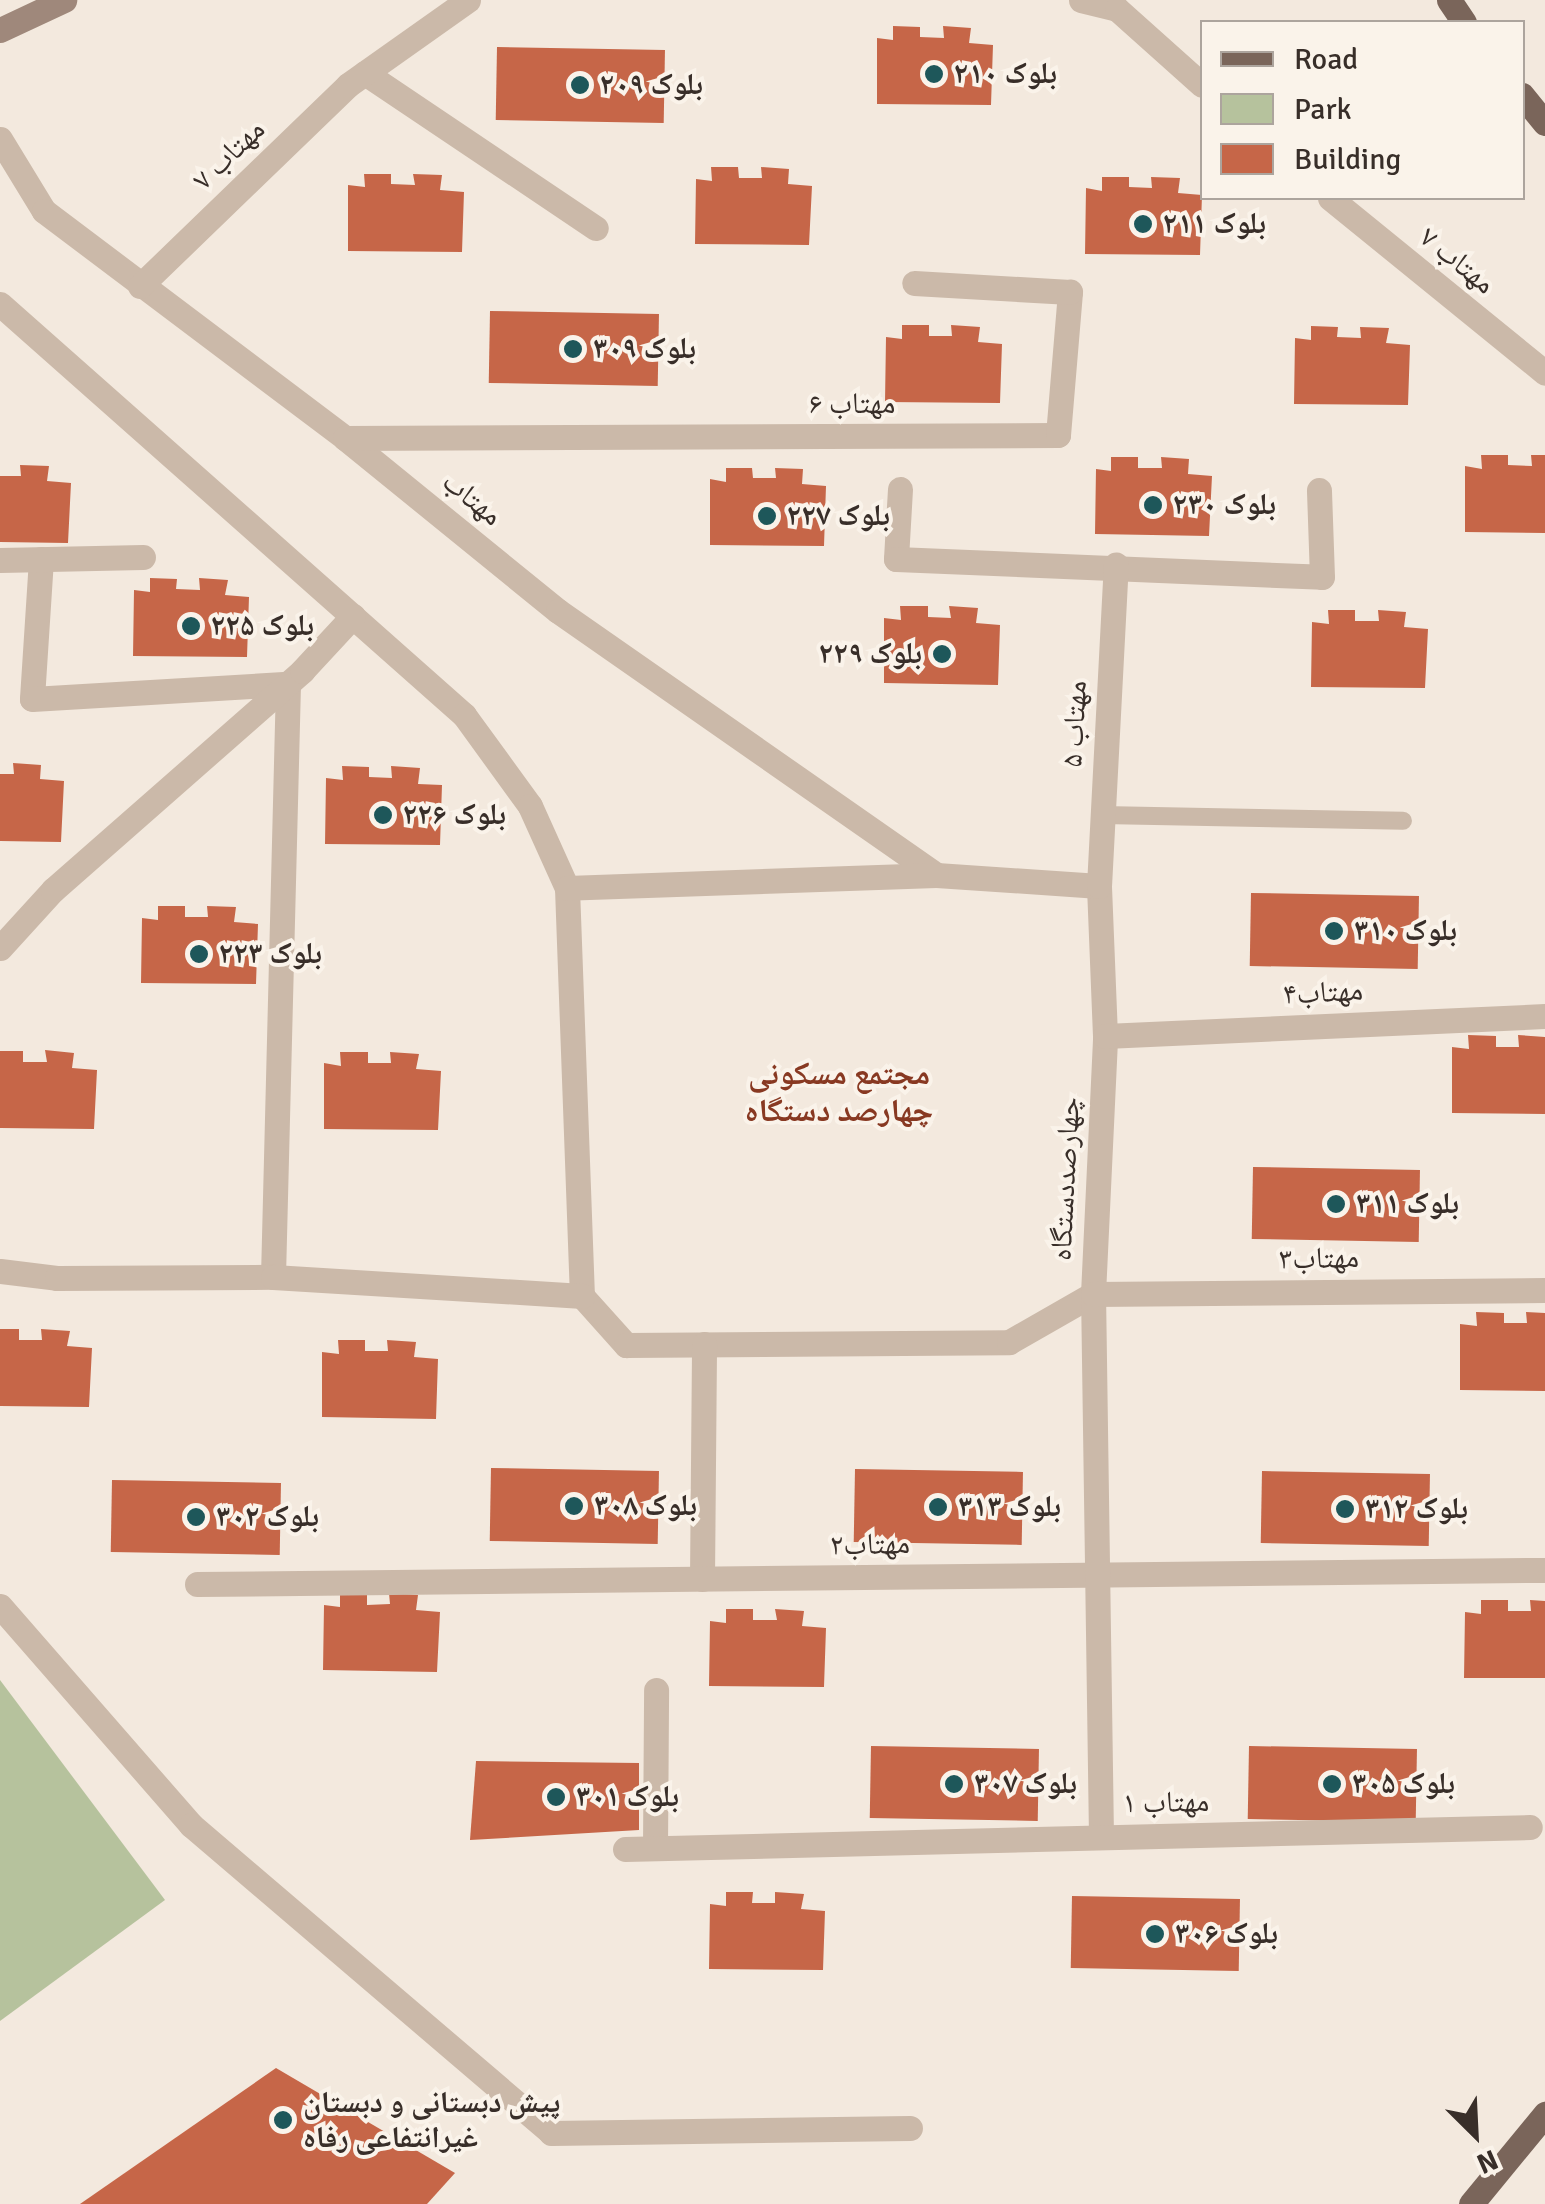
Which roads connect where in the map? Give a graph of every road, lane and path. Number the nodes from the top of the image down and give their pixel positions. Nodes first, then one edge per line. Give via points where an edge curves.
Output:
1 (64, 0) edge
2 (468, 0) edge
3 (1080, 0) edge
4 (1430, 0) edge
5 (1460, 20) edge
6 (0, 30) edge
7 (365, 73) junction
8 (1200, 83) edge
9 (1525, 99) edge
10 (1545, 123) edge
11 (0, 139) edge
12 (1332, 200) edge
13 (596, 228) dead end
14 (914, 283) dead end
15 (140, 286) junction
16 (0, 304) edge
17 (1545, 373) edge
18 (345, 438) junction
19 (900, 488) dead end
20 (1319, 490) dead end
21 (143, 557) dead end
22 (0, 560) edge
23 (42, 560) junction
24 (1116, 564) junction
25 (353, 616) junction
26 (288, 684) junction
27 (1102, 815) junction
28 (1402, 821) dead end
29 (936, 875) junction
30 (1098, 886) junction
31 (567, 888) junction
32 (0, 948) edge
33 (1545, 1016) edge
34 (1104, 1036) junction
35 (0, 1271) edge
36 (273, 1277) junction
37 (1545, 1290) edge
38 (1093, 1294) junction
39 (582, 1296) junction
40 (704, 1344) junction
41 (1545, 1570) edge
42 (1096, 1575) junction
43 (702, 1579) junction
44 (197, 1584) dead end
45 (0, 1606) edge
46 (656, 1690) dead end
47 (1530, 1826) dead end
48 (1101, 1838) junction
49 (655, 1848) junction
50 (625, 1849) dead end
51 (1545, 2114) edge
52 (910, 2128) dead end
53 (1471, 2204) edge

1 - 6 main road
2 - 7 street, مهتاب ۷
3 - 8 street via 1117,10
4 - 5 main road
7 - 13 street
7 - 15 street, مهتاب ۷
9 - 10 main road
11 - 15 street, مهتاب via 44,211
12 - 17 street, مهتاب ۷
14 - 18 street, مهتاب ۶ via 1070,292 1058,436
15 - 18 street, مهتاب
16 - 25 street
18 - 29 street, مهتاب via 558,611
19 - 24 street via 896,559
20 - 24 street via 1322,577
21 - 23 street
22 - 23 street
23 - 26 street via 32,700
24 - 27 street, مهتاب ۵
25 - 26 street
25 - 31 street via 464,714 530,806
26 - 32 street via 53,890
26 - 36 street
27 - 28 lane
27 - 30 street, مهتاب ۵
29 - 30 street
29 - 31 street
30 - 34 street, چهارصددستگاه
31 - 39 street
33 - 34 street, مهتاب۴
34 - 38 street, چهارصددستگاه
35 - 36 street via 57,1278
36 - 39 street
37 - 38 street, مهتاب۳
38 - 40 street, چهارصددستگاه via 1009,1342
38 - 42 street
39 - 40 street, چهارصددستگاه via 626,1345
40 - 43 street
41 - 42 street, مهتاب۲
42 - 43 street, مهتاب۲
42 - 48 street
43 - 44 street, مهتاب۲
45 - 52 street via 190,1825 551,2133
46 - 49 street
47 - 48 street, مهتاب ۱
48 - 49 street, مهتاب ۱
49 - 50 street, مهتاب ۱
51 - 53 main road

